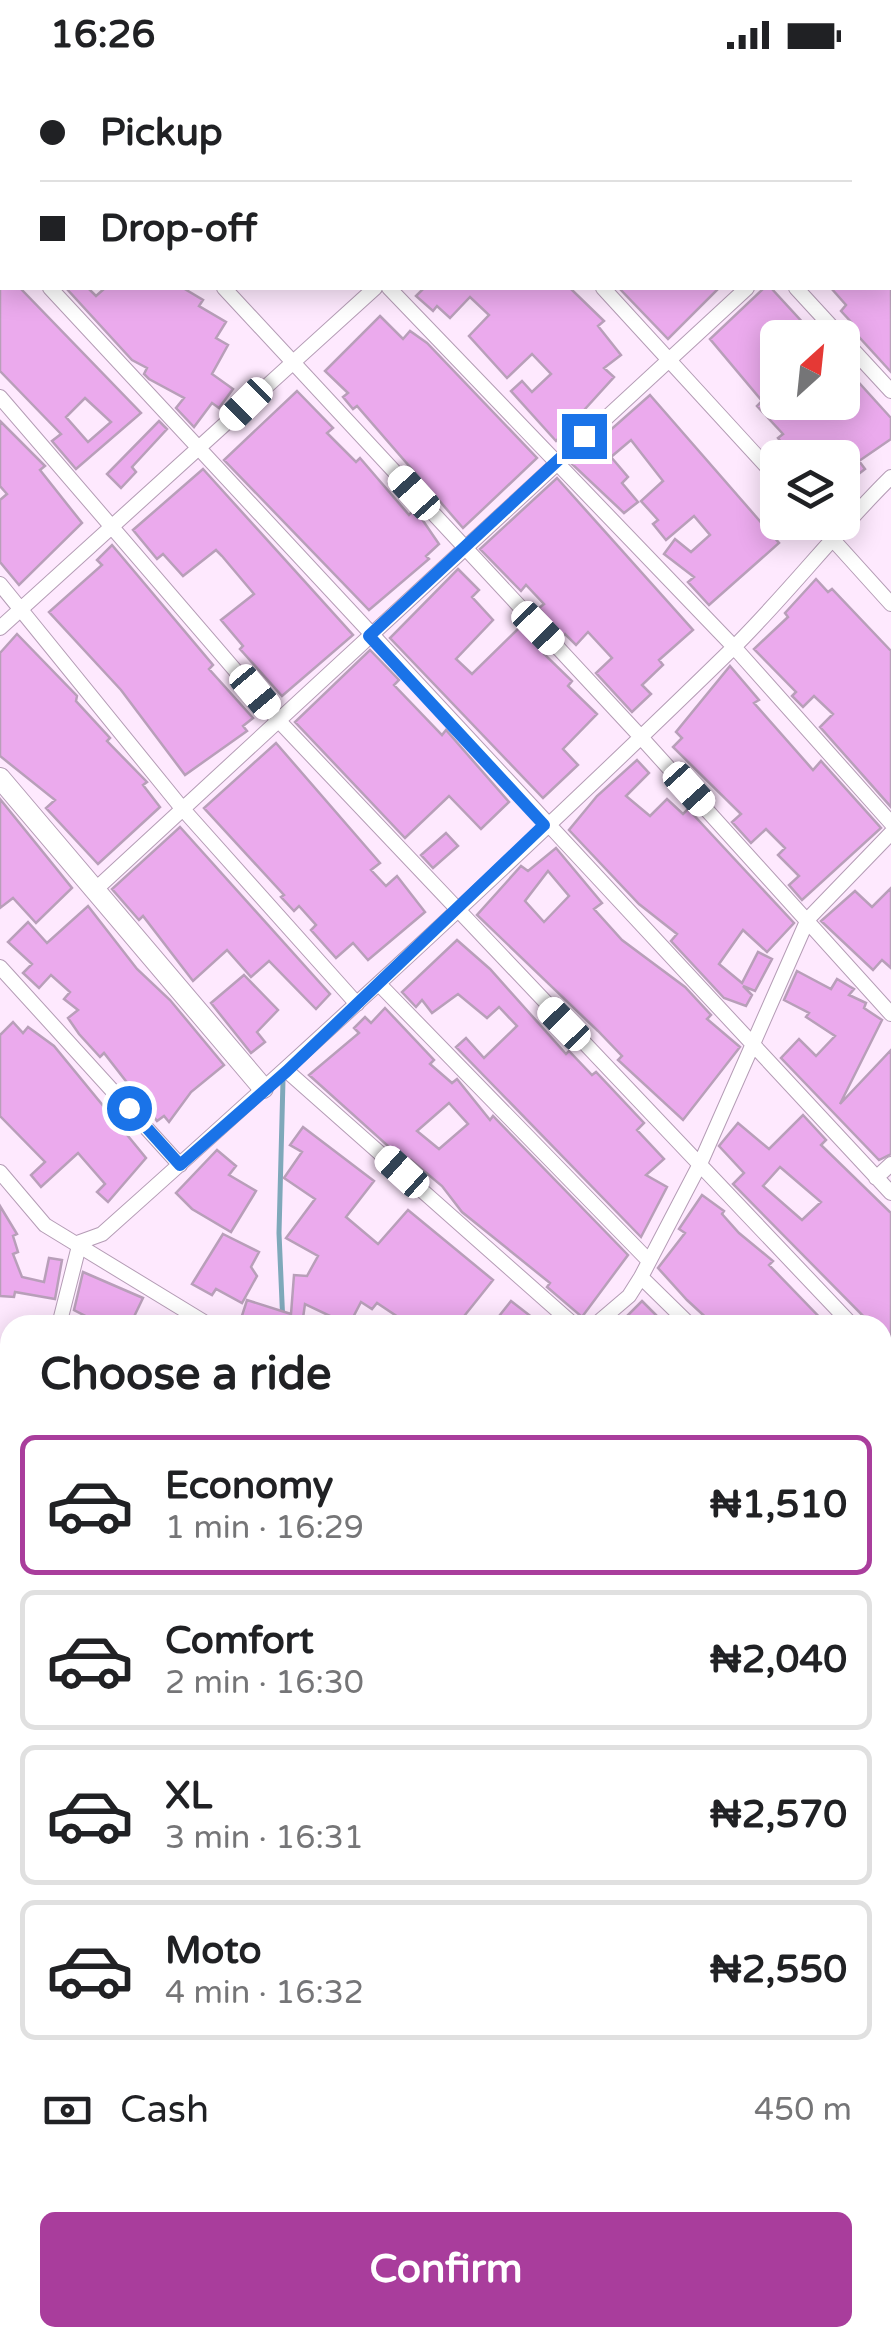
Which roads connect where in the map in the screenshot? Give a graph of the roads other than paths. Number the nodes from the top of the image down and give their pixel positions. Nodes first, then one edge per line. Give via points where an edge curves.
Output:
1 (52, 290) edge
2 (226, 290) edge
3 (373, 290) edge
4 (391, 290) edge
5 (605, 290) edge
6 (745, 290) edge
7 (798, 290) edge
8 (825, 320) edge
9 (860, 357) edge
10 (292, 358) junction
11 (668, 360) junction
12 (891, 391) edge
13 (0, 397) edge
14 (200, 450) junction
15 (760, 460) edge
16 (556, 462) junction
17 (891, 477) edge
18 (860, 507) edge
19 (116, 526) junction
20 (827, 540) edge
21 (833, 540) edge
22 (462, 547) junction
23 (0, 584) edge
24 (891, 604) edge
25 (22, 608) junction
26 (0, 628) edge
27 (369, 636) junction
28 (734, 648) junction
29 (278, 720) junction
30 (640, 734) junction
31 (0, 778) edge
32 (181, 806) junction
33 (891, 824) edge
34 (544, 825) junction
35 (891, 833) edge
36 (96, 889) junction
37 (456, 912) junction
38 (808, 919) junction
39 (0, 967) edge
40 (379, 984) junction
41 (357, 1004) junction
42 (891, 1014) edge
43 (753, 1043) junction
44 (287, 1071) junction
45 (263, 1088) junction
46 (700, 1164) junction
47 (891, 1164) edge
48 (180, 1165) junction
49 (0, 1172) edge
50 (876, 1178) junction
51 (891, 1193) edge
52 (80, 1242) junction
53 (648, 1260) junction
54 (641, 1277) junction
55 (62, 1315) edge
56 (193, 1315) edge
57 (563, 1315) edge
58 (607, 1315) edge
59 (680, 1315) edge
60 (843, 1315) edge

1 - 14 street
2 - 10 street
3 - 10 street
4 - 16 street
5 - 11 street
6 - 11 street
7 - 8 street
9 - 12 street
10 - 14 street
10 - 22 street
11 - 15 street
11 - 16 street
13 - 19 street
14 - 19 street
14 - 27 street
16 - 22 street
16 - 28 street
17 - 18 street
19 - 25 street
19 - 29 street
20 - 28 street
21 - 24 street
22 - 27 street
22 - 30 street
23 - 25 street
25 - 26 street
25 - 32 street
27 - 29 street
27 - 34 street
28 - 30 street
28 - 33 street
29 - 32 street
29 - 37 street
30 - 34 street
30 - 38 street
31 - 36 street
32 - 36 street
32 - 41 street
34 - 37 street
34 - 43 street
35 - 38 street
36 - 45 street
37 - 40 street
37 - 46 street
38 - 42 street
38 - 43 street
39 - 48 street
40 - 41 street
40 - 53 street
41 - 44 street
43 - 46 street
43 - 50 street
44 - 45 street
44 - 57 street
45 - 48 street
46 - 53 street
46 - 60 street
47 - 50 street
48 - 52 street via 102,1234
49 - 52 street via 45,1225
50 - 51 street
52 - 55 street
52 - 56 street
53 - 54 street
54 - 58 street
54 - 59 street

